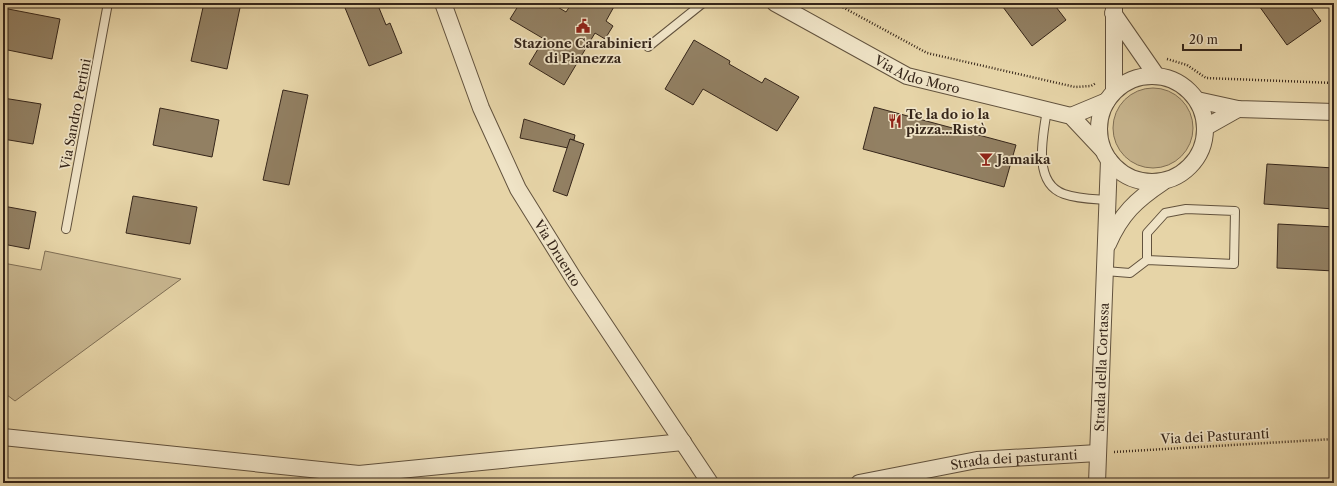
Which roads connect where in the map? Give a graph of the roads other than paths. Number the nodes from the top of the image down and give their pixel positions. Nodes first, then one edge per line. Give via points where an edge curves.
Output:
1 (108, 3) edge
2 (443, 3) edge
3 (702, 3) edge
4 (775, 3) edge
5 (1113, 8) edge
6 (648, 47) dead end
7 (1156, 75) junction
8 (1110, 96) junction
9 (1197, 100) junction
10 (1238, 109) junction
11 (1047, 110) junction
12 (1334, 112) edge
13 (1071, 116) junction
14 (1206, 127) junction
15 (1106, 155) junction
16 (1165, 181) junction
17 (1107, 200) junction
18 (66, 229) dead end
19 (1105, 251) junction
20 (1147, 260) junction
21 (1104, 271) junction
22 (3, 437) edge
23 (683, 442) junction
24 (1098, 453) junction
25 (710, 483) edge
26 (859, 483) edge
27 (1097, 483) edge

1 - 18 lane, Via Sandro Pertini
2 - 23 street, Via Druento via 481,108 518,189 574,279
3 - 6 lane
4 - 11 street, Via Aldo Moro via 907,76
5 - 7 street
5 - 8 street via 1113,71
7 - 8 street via 1141,76 1126,82
7 - 9 street via 1171,78 1184,86
8 - 13 street
8 - 15 street via 1099,124 1099,137
9 - 10 street
9 - 14 street
10 - 12 street
10 - 14 street
11 - 13 street, Via Aldo Moro
11 - 17 lane via 1041,149 1044,168 1051,185 1063,194
13 - 15 street
14 - 16 street via 1203,145 1194,162 1181,174
15 - 16 street via 1120,172 1134,179 1149,182
15 - 17 street, Strada della Cortassa
16 - 19 street via 1129,208 1116,226
17 - 19 street, Strada della Cortassa
19 - 21 street, Strada della Cortassa
20 - 20 lane via 1234,264 1236,211 1186,209 1165,213 1147,233
20 - 21 lane via 1130,273
21 - 24 street, Strada della Cortassa
22 - 23 street via 359,474
23 - 25 street, Via Druento
24 - 26 street, Strada dei pasturanti via 977,460
24 - 27 street, Strada della Cortassa

